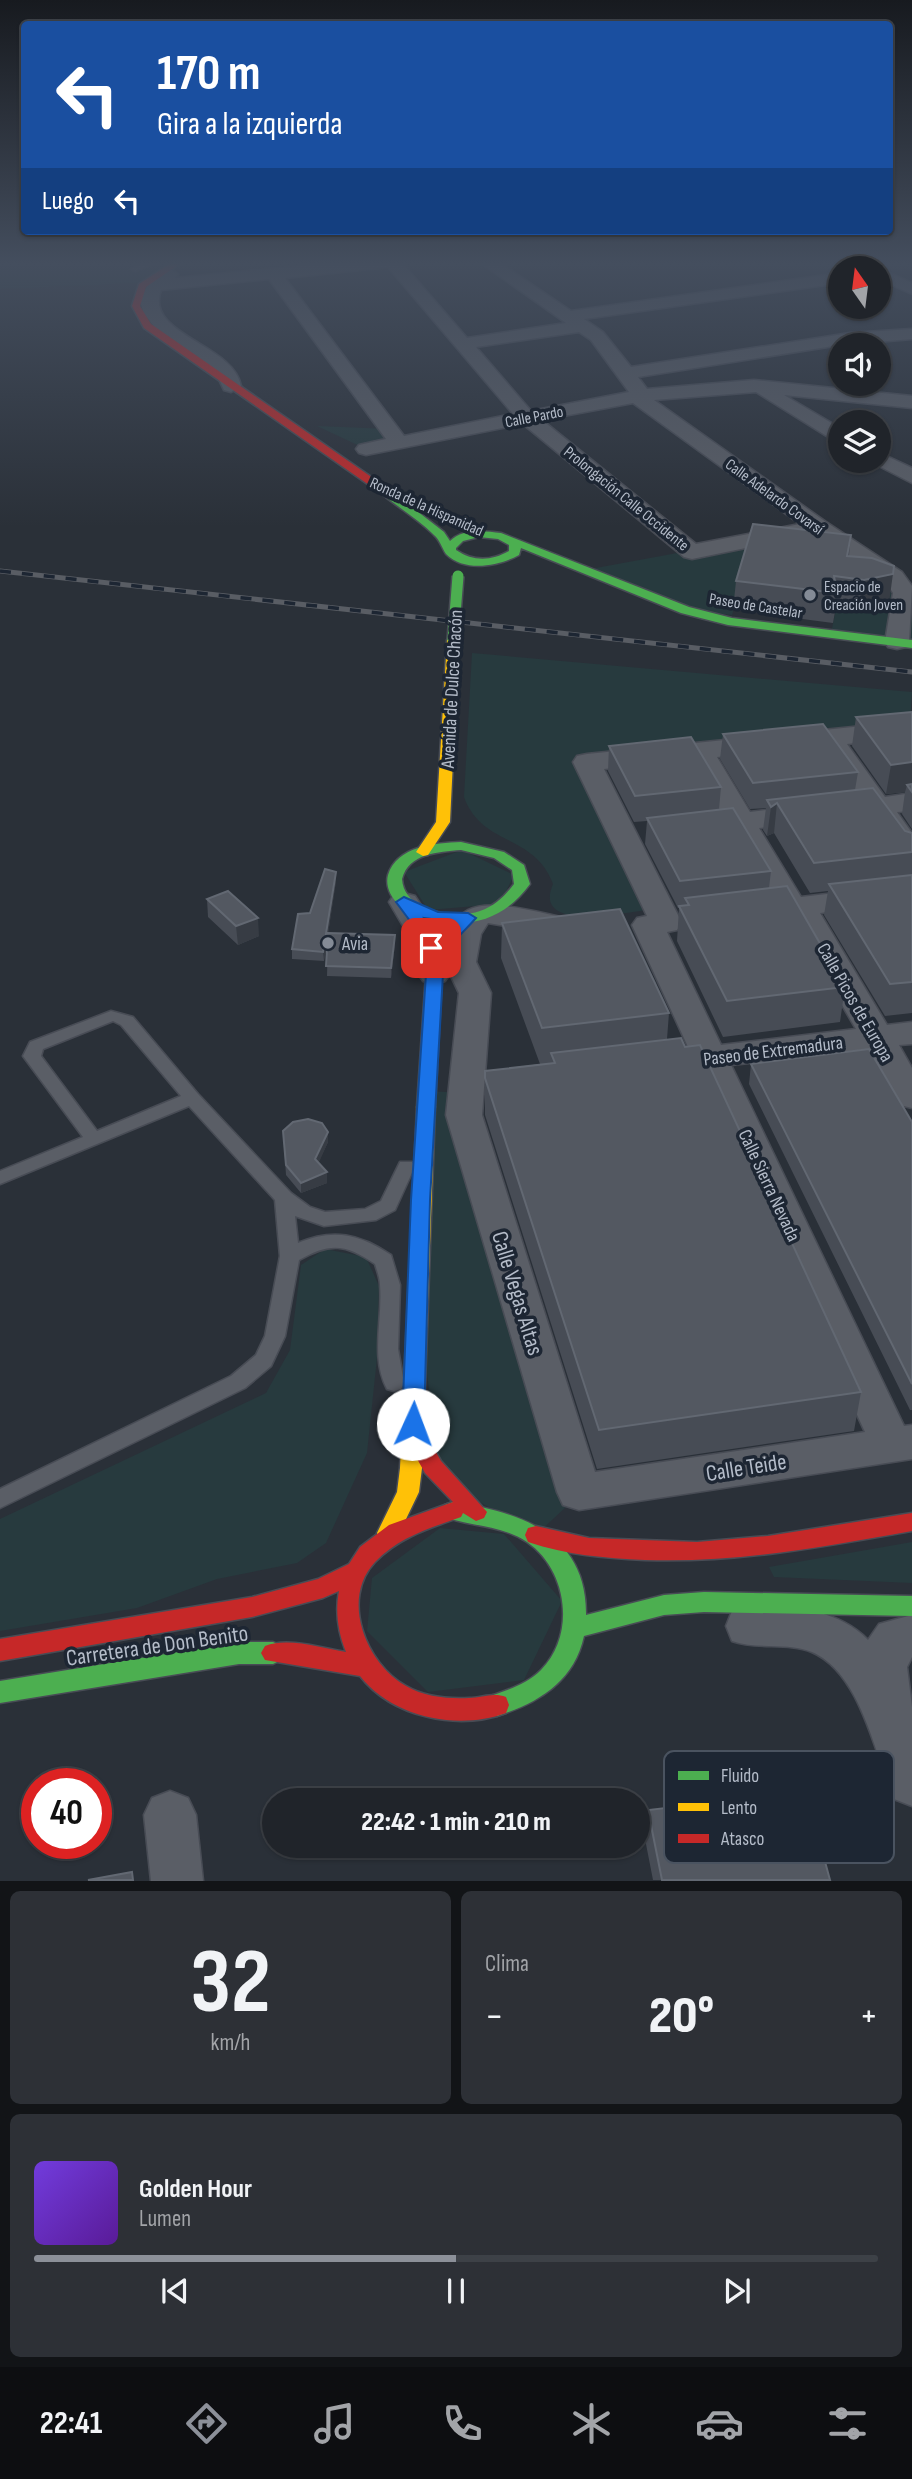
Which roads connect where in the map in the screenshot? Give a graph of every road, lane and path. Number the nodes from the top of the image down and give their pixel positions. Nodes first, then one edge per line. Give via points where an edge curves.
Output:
1 (179, 351) edge
2 (199, 351) edge
3 (331, 351) edge
4 (469, 351) edge
5 (610, 351) edge
6 (770, 351) edge
7 (625, 374) junction
8 (231, 386) junction
9 (754, 386) junction
10 (639, 395) junction
11 (912, 402) edge
12 (526, 417) junction
13 (828, 429) edge
14 (399, 443) junction
15 (366, 449) dead end
16 (891, 465) edge
17 (912, 477) edge
18 (363, 478) junction
19 (818, 527) junction
20 (491, 535) junction
21 (510, 540) junction
22 (453, 554) junction
23 (495, 562) junction
24 (458, 576) junction
25 (600, 577) junction
26 (904, 643) edge
27 (912, 729) edge
28 (829, 738) junction
29 (699, 751) junction
30 (912, 802) edge
31 (444, 803) junction
32 (878, 806) junction
33 (741, 821) junction
34 (649, 832) junction
35 (480, 848) junction
36 (423, 852) junction
37 (912, 854) edge
38 (912, 893) edge
39 (517, 897) junction
40 (404, 902) junction
41 (796, 908) junction
42 (477, 916) junction
43 (729, 916) edge
44 (642, 925) junction
45 (557, 926) junction
46 (435, 974) junction
47 (912, 1033) edge
48 (876, 1038) junction
49 (710, 1057) junction
50 (656, 1064) edge
51 (475, 1087) junction
52 (426, 1091) junction
53 (912, 1097) edge
54 (192, 1098) junction
55 (424, 1133) junction
56 (94, 1139) junction
57 (0, 1178) edge
58 (284, 1198) junction
59 (290, 1256) junction
60 (413, 1428) junction
61 (902, 1443) edge
62 (579, 1492) joint
63 (0, 1499) edge
64 (476, 1512) junction
65 (912, 1522) edge
66 (388, 1533) junction
67 (536, 1535) junction
68 (354, 1572) junction
69 (912, 1606) edge
70 (912, 1636) edge
71 (570, 1643) junction
72 (0, 1650) edge
73 (363, 1666) junction
74 (0, 1692) edge
75 (892, 1722) junction
76 (912, 1782) edge
77 (170, 1815) dead end
78 (177, 1881) edge

1 - 8 street, Ronda de la Hispanidad
2 - 8 street, Ronda de la Hispanidad via 229,374
3 - 14 street
4 - 12 street
5 - 7 street, Calle Adelardo Covarsí
6 - 7 street
7 - 10 street, Calle Adelardo Covarsí
8 - 18 street, Ronda de la Hispanidad
9 - 10 street, Calle Pardo
9 - 11 street, Calle Pardo
9 - 13 street
10 - 12 street, Calle Pardo
10 - 19 street, Calle Adelardo Covarsí
12 - 14 street, Calle Pardo
12 - 19 street, Prolongación Calle Occidente via 692,552
14 - 15 street, Calle Pardo
16 - 17 street
18 - 20 street, Ronda de la Hispanidad
18 - 22 street, Ronda de la Hispanidad via 440,534
19 - 26 street, Calle Adelardo Covarsí via 902,586
20 - 21 street, Ronda de la Hispanidad
20 - 22 street via 459,538 450,547
21 - 23 street via 515,554
21 - 25 street, Paseo de Castelar
22 - 23 street via 470,561
22 - 24 street, Avenida de Dulce Chacón
23 - 24 street
23 - 25 street, Paseo de Castelar via 535,561
24 - 31 street, Avenida de Dulce Chacón, bridge
25 - 26 street, Paseo de Castelar via 685,610 732,622
27 - 28 street
28 - 29 street
28 - 32 street
29 - 33 street, Calle Picos de Europa
29 - 34 street, Calle Sierra Nevada via 587,762
30 - 32 street
31 - 35 street via 452,821
31 - 36 street, Avenida de Dulce Chacón via 443,822
32 - 33 street
32 - 37 street
33 - 34 street
33 - 41 street, Calle Picos de Europa
34 - 44 street, Calle Sierra Nevada
35 - 36 street
35 - 39 street via 511,861 520,871 523,882
36 - 40 street via 398,869 396,892
38 - 41 street
39 - 42 street via 511,904
39 - 45 street
40 - 42 street via 436,916
40 - 46 street via 421,924
41 - 43 street
41 - 48 street, Calle Picos de Europa
42 - 45 street
42 - 46 street via 454,929 440,949
42 - 51 street, Calle Vegas Altas via 465,934 460,962 475,993
44 - 45 street
44 - 49 street, Calle Sierra Nevada
46 - 52 street
47 - 48 street, Paseo de Extremadura
48 - 49 street, Paseo de Extremadura
48 - 53 street, Calle Picos de Europa
49 - 50 street, Paseo de Extremadura
49 - 61 street, Calle Sierra Nevada
51 - 52 street
51 - 62 street, Calle Vegas Altas via 464,1115
52 - 55 street
54 - 56 lane
54 - 56 lane via 120,1017 111,1016 36,1046 32,1056
54 - 58 lane
55 - 58 lane via 388,1205 369,1215 324,1219 303,1212
55 - 60 street
56 - 57 lane
58 - 59 lane
59 - 60 lane via 313,1242 342,1239 366,1247 384,1260 390,1285 392,1379
59 - 63 lane via 275,1336 253,1371
60 - 64 street via 426,1460
60 - 66 street via 408,1492
61 - 62 street, Calle Teide
64 - 66 street via 430,1515
64 - 67 street via 504,1518
65 - 67 street via 768,1546 697,1552 589,1548
66 - 68 street
67 - 71 street via 556,1553 570,1576 577,1601
68 - 72 street, Carretera de Don Benito via 323,1588 252,1607
68 - 73 street via 345,1603 348,1635
69 - 71 street via 664,1605
70 - 75 street via 896,1639 884,1655 882,1678
71 - 73 street via 550,1676 531,1692 475,1712 420,1706 378,1682
71 - 75 street via 705,1624 783,1627 825,1636 850,1655 870,1680
73 - 74 street, Carretera de Don Benito via 289,1653 239,1653
75 - 76 street
77 - 78 street

